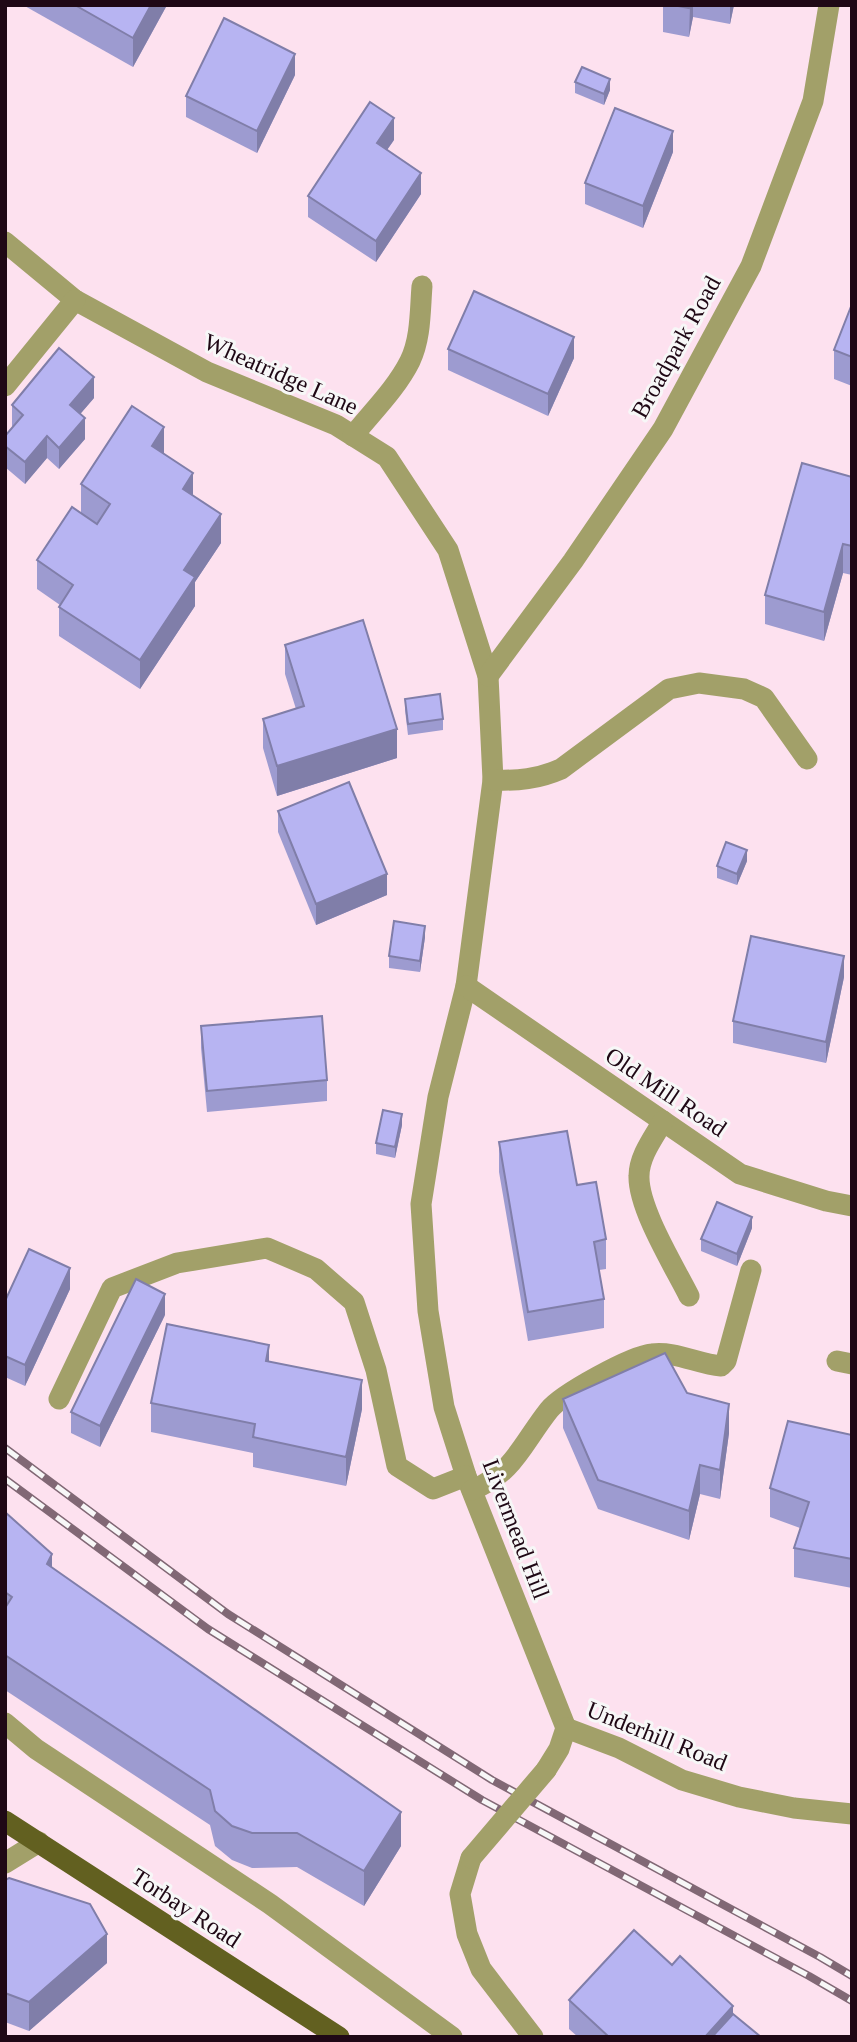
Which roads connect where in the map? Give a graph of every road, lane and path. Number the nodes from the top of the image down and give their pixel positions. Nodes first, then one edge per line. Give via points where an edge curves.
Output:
1 (829, 5) edge
2 (5, 242) edge
3 (422, 286) dead end
4 (75, 300) junction
5 (5, 386) edge
6 (353, 436) junction
7 (488, 676) junction
8 (807, 759) dead end
9 (493, 780) junction
10 (466, 986) junction
11 (663, 1121) junction
12 (852, 1206) edge
13 (751, 1270) dead end
14 (690, 1296) dead end
15 (59, 1399) dead end
16 (469, 1483) junction
17 (5, 1723) edge
18 (566, 1728) junction
19 (852, 1814) edge
20 (5, 1821) edge
21 (39, 1842) junction
22 (5, 1863) edge
23 (339, 2037) edge
24 (452, 2037) edge
25 (533, 2037) edge

1 - 7 street, Broadpark Road via 813,101 751,266 663,429
2 - 4 street, Wheatridge Lane
3 - 6 street via 410,361
4 - 5 street
4 - 6 street, Wheatridge Lane via 207,372 337,425
6 - 7 street, Wheatridge Lane via 387,457 448,550
7 - 9 street, Wheatridge Lane
8 - 9 street via 764,698 744,688 699,682 669,689 561,769 543,777
9 - 10 street, Wheatridge Lane
10 - 11 street, Old Mill Road
10 - 16 street, Livermead Hill via 438,1097 421,1204 428,1311 444,1407
11 - 12 street, Old Mill Road via 740,1174
11 - 14 street via 643,1158 639,1176 643,1201
13 - 16 street via 721,1366 667,1354 637,1356 560,1399 503,1473 489,1483
15 - 16 street via 112,1288 177,1263 267,1248 316,1269 354,1302 376,1370 397,1466 433,1489
16 - 18 street, Livermead Hill
17 - 24 street via 36,1749 270,1904
18 - 19 street, Underhill Road via 682,1780 794,1808
18 - 25 street, bridge via 546,1770 471,1858 460,1894 467,1934 481,1969
20 - 21 main road, Torbay Road
21 - 22 street
21 - 23 main road, Torbay Road

